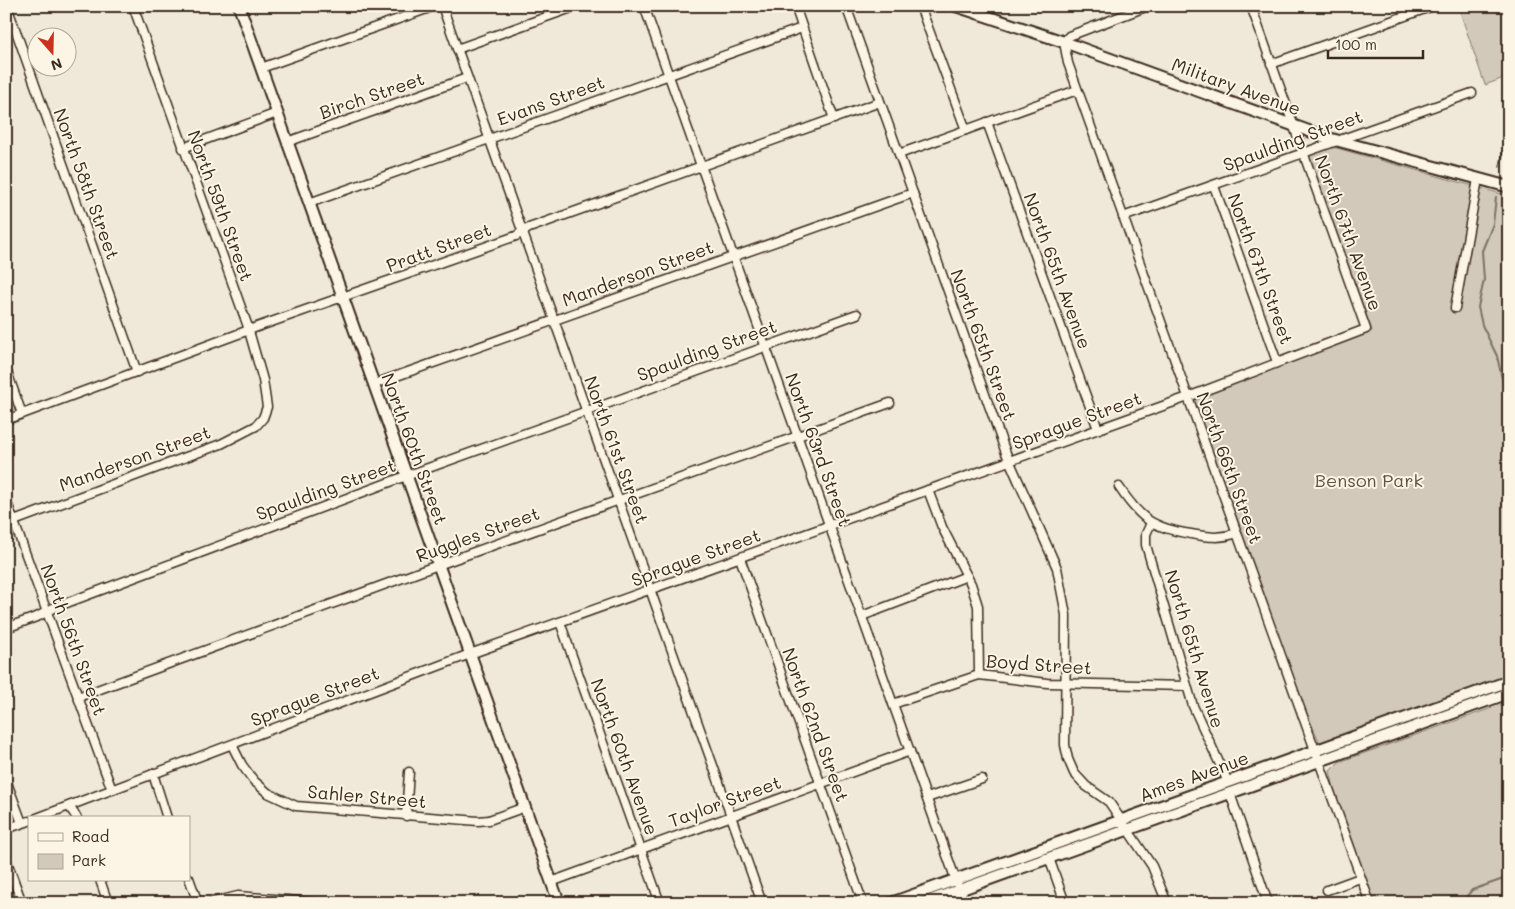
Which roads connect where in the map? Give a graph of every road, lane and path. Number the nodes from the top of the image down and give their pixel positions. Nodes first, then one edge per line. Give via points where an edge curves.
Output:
1 (7, 6) edge
2 (133, 6) edge
3 (238, 6) edge
4 (435, 6) edge
5 (442, 6) edge
6 (577, 6) edge
7 (644, 6) edge
8 (795, 6) edge
9 (846, 6) edge
10 (920, 6) edge
11 (956, 6) edge
12 (1148, 6) edge
13 (1251, 6) edge
14 (1433, 6) edge
15 (802, 28) junction
16 (1064, 42) junction
17 (457, 49) junction
18 (1271, 64) junction
19 (261, 68) junction
20 (669, 75) junction
21 (467, 78) junction
22 (1078, 90) junction
23 (1472, 93) dead end
24 (880, 102) junction
25 (277, 113) junction
26 (834, 119) junction
27 (987, 122) junction
28 (1293, 125) junction
29 (966, 130) junction
30 (489, 139) junction
31 (1340, 141) junction
32 (287, 142) junction
33 (184, 148) junction
34 (898, 154) junction
35 (1304, 154) junction
36 (701, 166) junction
37 (1478, 179) junction
38 (1214, 186) junction
39 (1509, 187) edge
40 (912, 193) junction
41 (309, 203) junction
42 (1123, 218) junction
43 (522, 232) junction
44 (733, 257) junction
45 (342, 297) junction
46 (1455, 308) dead end
47 (857, 314) dead end
48 (554, 321) junction
49 (1366, 329) joint
50 (248, 330) junction
51 (765, 346) junction
52 (1277, 362) junction
53 (6, 369) edge
54 (136, 372) junction
55 (374, 384) junction
56 (1188, 397) junction
57 (890, 403) dead end
58 (586, 411) junction
59 (22, 414) junction
60 (263, 418) joint
61 (6, 420) edge
62 (1098, 429) junction
63 (797, 436) junction
64 (1009, 461) junction
65 (406, 476) junction
66 (1119, 488) dead end
67 (928, 490) junction
68 (6, 500) edge
69 (618, 500) junction
70 (14, 521) junction
71 (1151, 523) junction
72 (829, 526) junction
73 (1237, 533) junction
74 (740, 558) junction
75 (438, 565) junction
76 (967, 576) junction
77 (650, 590) junction
78 (46, 612) junction
79 (862, 616) junction
80 (560, 622) junction
81 (6, 628) edge
82 (470, 654) junction
83 (979, 675) junction
84 (1509, 681) edge
85 (1066, 684) junction
86 (1187, 686) junction
87 (1509, 692) edge
88 (78, 697) junction
89 (893, 704) junction
90 (232, 745) junction
91 (910, 751) junction
92 (1317, 755) junction
93 (409, 772) dead end
94 (153, 774) junction
95 (982, 779) dead end
96 (6, 780) edge
97 (820, 784) junction
98 (1229, 787) junction
99 (112, 790) junction
100 (927, 798) junction
101 (69, 806) junction
102 (525, 807) junction
103 (42, 816) edge
104 (76, 816) edge
105 (166, 816) edge
106 (406, 816) junction
107 (730, 816) junction
108 (1121, 821) junction
109 (26, 822) edge
110 (6, 829) edge
111 (1128, 830) junction
112 (641, 848) junction
113 (1049, 858) junction
114 (6, 859) edge
115 (1360, 878) junction
116 (956, 879) junction
117 (190, 881) edge
118 (101, 882) edge
119 (551, 882) junction
120 (959, 890) junction
121 (1327, 890) dead end
122 (22, 903) edge
123 (108, 903) edge
124 (198, 903) edge
125 (210, 903) edge
126 (322, 903) edge
127 (558, 903) edge
128 (660, 903) edge
129 (762, 903) edge
130 (863, 903) edge
131 (891, 903) edge
132 (923, 903) edge
133 (964, 903) edge
134 (1065, 903) edge
135 (1167, 903) edge
136 (1268, 903) edge
137 (1370, 903) edge

1 - 54 street, North 58th Street
2 - 33 street, North 59th Street
3 - 19 main road, North 60th Street
4 - 19 street
5 - 17 street, North 61st Street
6 - 17 street
7 - 20 street, North 63rd Street
8 - 15 street
9 - 24 street, North 65th Street
10 - 29 street
11 - 16 main road, Military Avenue
12 - 16 street via 1078,32
13 - 18 street, North 67th Avenue
14 - 18 street
15 - 20 street, Evans Street
15 - 26 street
16 - 22 street, North 66th Street
16 - 28 main road, Military Avenue
17 - 21 street, North 61st Street
18 - 28 street, North 67th Avenue
19 - 25 main road, North 60th Street
20 - 30 street, Evans Street
20 - 36 street, North 63rd Street
21 - 30 street, North 61st Street
21 - 32 street, Birch Street
22 - 27 street
22 - 42 street, North 66th Street
23 - 31 street, Spaulding Street
24 - 26 street, Pratt Street
24 - 34 street, North 65th Street
25 - 32 main road, North 60th Street
25 - 33 street
26 - 36 street, Pratt Street
27 - 29 street
27 - 62 street, North 65th Avenue
28 - 31 main road, Military Avenue
28 - 35 street, North 67th Avenue
29 - 34 street
30 - 41 street, Evans Street
30 - 43 street, North 61st Street
31 - 35 street, Spaulding Street
31 - 37 main road, Military Avenue
32 - 41 main road, North 60th Street
33 - 50 street, North 59th Street
34 - 40 street, North 65th Street
35 - 38 street, Spaulding Street
35 - 49 street, North 67th Avenue
36 - 43 street, Pratt Street
36 - 44 street, North 63rd Street
37 - 39 main road, Military Avenue
37 - 46 street
38 - 42 street, Spaulding Street
38 - 52 street, North 67th Street
40 - 44 street, Manderson Street
40 - 64 street, North 65th Street
41 - 45 main road, North 60th Street
42 - 56 street, North 66th Street
43 - 45 street, Pratt Street
43 - 48 street, North 61st Street
44 - 48 street, Manderson Street
44 - 51 street, North 63rd Street
45 - 50 street, Pratt Street
45 - 55 main road, North 60th Street
47 - 51 street, Spaulding Street
48 - 55 street, Manderson Street
48 - 58 street, North 61st Street
49 - 52 street, Sprague Street
50 - 54 street, Pratt Street
50 - 60 street, North 59th Street via 264,380 267,407
51 - 58 street, Spaulding Street
51 - 63 street, North 63rd Street
52 - 56 street, Sprague Street
53 - 59 street
54 - 59 street, Pratt Street
55 - 65 main road, North 60th Street
56 - 62 street, Sprague Street
56 - 73 street, North 66th Street
57 - 63 street, Ruggles Street
58 - 65 street, Spaulding Street
58 - 69 street, North 61st Street
59 - 61 street, Pratt Street
60 - 70 street, Manderson Street via 256,426 221,444
62 - 64 street, Sprague Street
63 - 69 street, Ruggles Street
63 - 72 street, North 63rd Street
64 - 67 street, Sprague Street
64 - 85 street, North 65th Street via 1052,553 1062,584 1066,615
65 - 75 main road, North 60th Street
65 - 78 street, Spaulding Street
66 - 71 street via 1136,511
67 - 72 street, Sprague Street
67 - 76 street via 942,527
68 - 70 street, North 56th Street
69 - 75 street, Ruggles Street
69 - 77 street, North 61st Street
70 - 78 street, North 56th Street
71 - 73 street via 1165,530 1212,538
71 - 86 street, North 65th Avenue via 1146,545
72 - 74 street, Sprague Street
72 - 79 street, North 63rd Street
73 - 92 street, North 66th Street
74 - 77 street, Sprague Street
74 - 97 street, North 62nd Street
75 - 82 main road, North 60th Street
75 - 88 street, Ruggles Street
76 - 79 street
76 - 83 street via 979,614
77 - 80 street, Sprague Street
77 - 107 street, North 61st Street
78 - 81 street, Spaulding Street
78 - 88 street, North 56th Street
79 - 89 street, North 63rd Street
80 - 82 street, Sprague Street
80 - 112 street, North 60th Avenue
82 - 90 street, Sprague Street
82 - 102 main road, North 60th Street
83 - 85 street, Boyd Street
83 - 89 street, Boyd Street
84 - 92 main road, Ames Avenue
85 - 86 street, Boyd Street
85 - 108 street, North 65th Street via 1065,745 1068,759 1078,778 1109,802
86 - 98 street, North 65th Avenue via 1197,719
87 - 92 main road, Ames Avenue
88 - 99 street, North 56th Street
89 - 91 street, North 63rd Street
90 - 94 street, Sprague Street
90 - 106 street, Sahler Street via 254,781 287,803 306,808
91 - 97 street, Taylor Street
91 - 100 street, North 63rd Street
92 - 98 main road, Ames Avenue
92 - 115 street, North 66th Street
93 - 106 street
94 - 99 street, Sprague Street
94 - 105 street
95 - 100 street
96 - 109 street
97 - 107 street, Taylor Street
97 - 130 street, North 62nd Street
98 - 108 main road, Ames Avenue
98 - 111 main road, Ames Avenue
98 - 136 street, North 65th Avenue
99 - 101 street, Sprague Street
100 - 116 street, North 63rd Street
101 - 103 street, Sprague Street
101 - 104 street
102 - 106 street, Sahler Street via 484,821
102 - 119 main road, North 60th Street
107 - 112 street, Taylor Street
107 - 129 street, North 61st Street
108 - 111 street, North 65th Street
108 - 116 main road, Ames Avenue
109 - 110 street
111 - 113 main road, Ames Avenue
111 - 135 street, North 65th Street via 1152,866
112 - 119 street, Taylor Street
112 - 128 street, North 60th Avenue
113 - 120 main road, Ames Avenue
113 - 134 street
114 - 122 street
115 - 121 street
115 - 137 street, North 66th Street
116 - 120 street, North 63rd Street
116 - 131 main road, Ames Avenue
117 - 124 street
118 - 123 street
119 - 127 main road, North 60th Street
120 - 132 main road, Ames Avenue
120 - 133 street, North 63rd Street
125 - 126 street via 238,896

